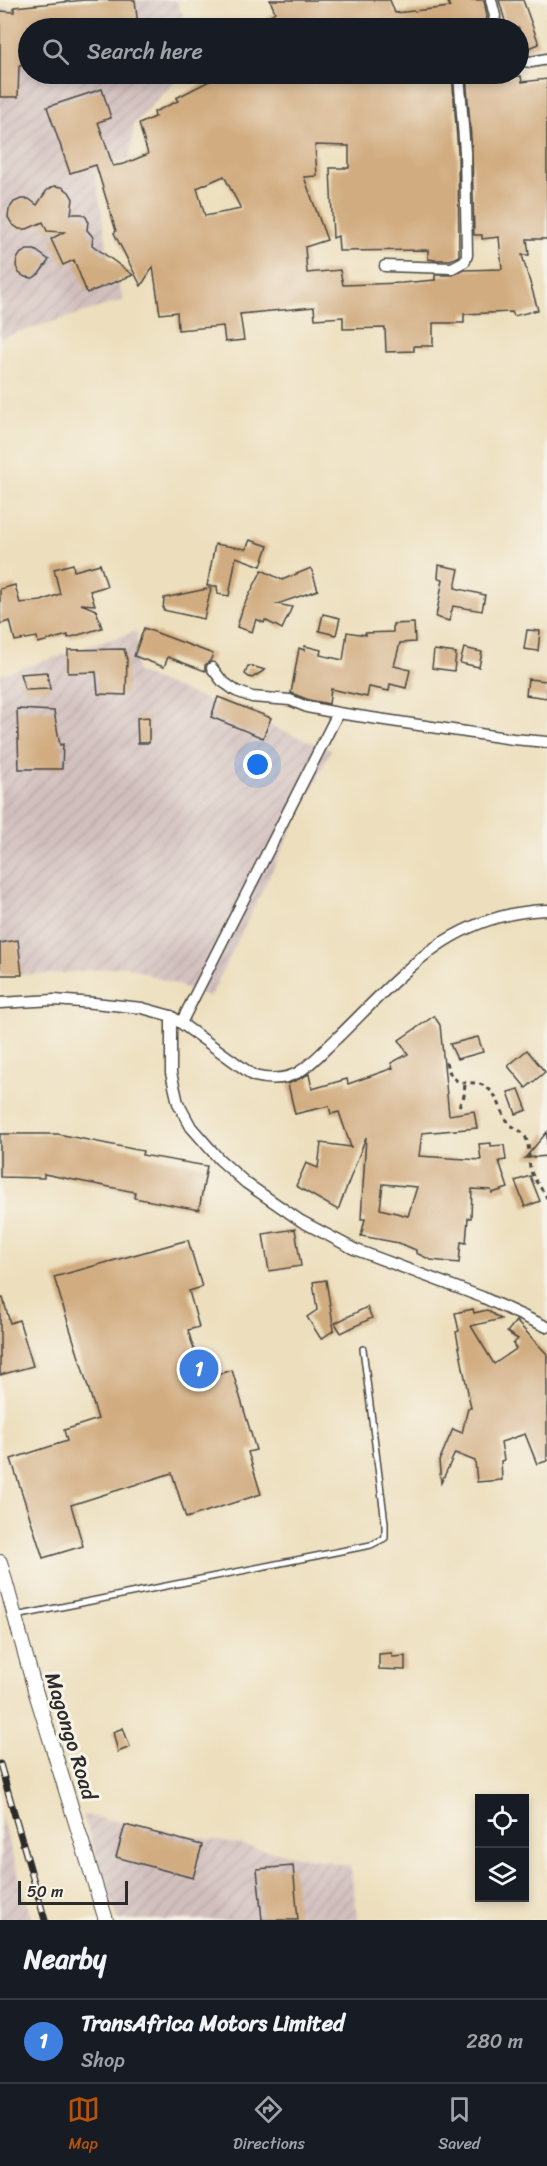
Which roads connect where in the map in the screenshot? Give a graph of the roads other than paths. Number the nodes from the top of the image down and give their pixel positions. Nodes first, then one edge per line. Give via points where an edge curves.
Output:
1 (491, 0) edge
2 (495, 18) edge
3 (547, 59) edge
4 (529, 62) edge
5 (460, 84) edge
6 (385, 266) dead end
7 (212, 668) dead end
8 (338, 713) junction
9 (547, 742) edge
10 (547, 910) edge
11 (0, 1003) edge
12 (176, 1019) junction
13 (547, 1327) edge
14 (363, 1349) dead end
15 (0, 1562) edge
16 (15, 1616) junction
17 (106, 1920) edge

1 - 2 street
3 - 4 street
5 - 6 street via 467,192 465,261 452,267
7 - 8 street via 222,681 252,697 290,700
8 - 9 street
8 - 12 street
10 - 12 street via 508,913 474,924 441,944 318,1056 283,1078 254,1076
11 - 12 street via 94,1003 142,1008
12 - 13 street via 171,1073 178,1103 191,1127 246,1183 301,1221 354,1249 482,1297
14 - 16 lane via 385,1538 371,1545
15 - 16 street, Magongo Road
16 - 17 street, Magongo Road

